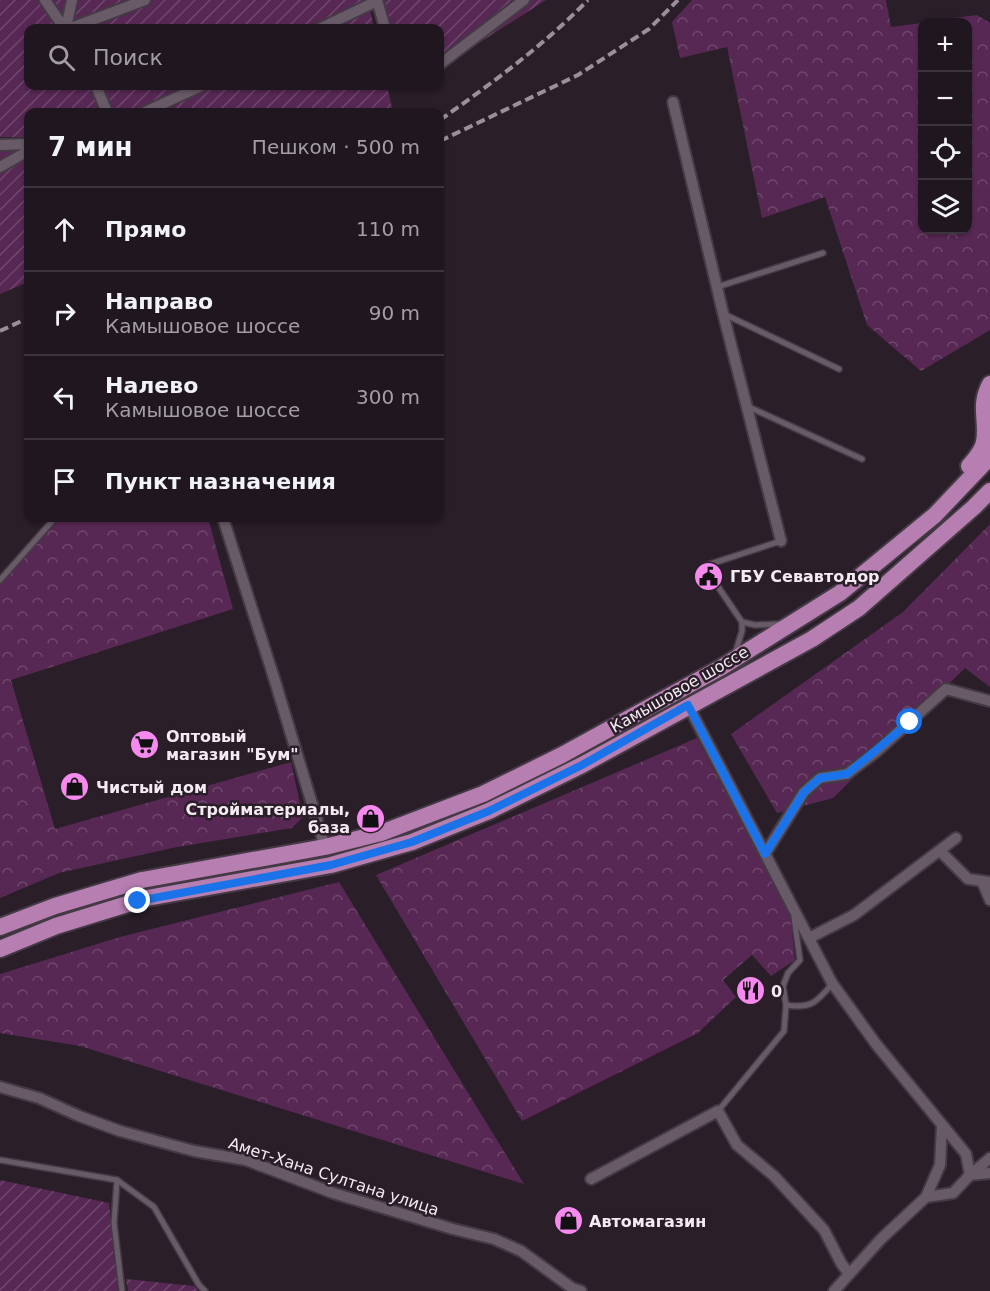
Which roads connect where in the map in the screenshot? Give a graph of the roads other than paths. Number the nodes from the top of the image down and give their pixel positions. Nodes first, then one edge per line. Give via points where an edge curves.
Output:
1 (45, 0) edge
2 (72, 0) edge
3 (145, 0) edge
4 (524, 0) edge
5 (377, 1) edge
6 (62, 24) edge
7 (66, 24) edge
8 (82, 24) edge
9 (329, 24) edge
10 (384, 24) edge
11 (444, 61) edge
12 (98, 90) edge
13 (192, 90) edge
14 (673, 102) dead end
15 (106, 108) edge
16 (154, 108) edge
17 (24, 144) edge
18 (0, 145) edge
19 (24, 153) edge
20 (0, 167) edge
21 (823, 253) dead end
22 (717, 287) junction
23 (723, 314) junction
24 (838, 369) dead end
25 (990, 384) edge
26 (748, 407) junction
27 (990, 457) edge
28 (862, 459) dead end
29 (990, 490) edge
30 (935, 515) junction
31 (51, 522) edge
32 (224, 522) edge
33 (781, 541) joint
34 (0, 580) edge
35 (742, 622) junction
36 (792, 624) junction
37 (733, 660) junction
38 (990, 701) edge
39 (688, 705) junction
40 (956, 838) dead end
41 (325, 847) junction
42 (940, 851) junction
43 (765, 854) junction
44 (986, 882) edge
45 (990, 900) edge
46 (793, 910) junction
47 (0, 927) edge
48 (809, 938) junction
49 (0, 949) edge
50 (832, 983) junction
51 (786, 1005) junction
52 (0, 1087) edge
53 (718, 1111) junction
54 (942, 1125) junction
55 (990, 1158) edge
56 (0, 1160) edge
57 (990, 1173) edge
58 (970, 1175) junction
59 (591, 1179) dead end
60 (117, 1180) junction
61 (926, 1197) junction
62 (849, 1274) junction
63 (122, 1291) edge
64 (205, 1291) edge
65 (581, 1291) edge
66 (834, 1291) edge

1 - 6 street
2 - 7 street
3 - 8 street
4 - 11 street
5 - 9 street
5 - 10 street
12 - 15 street
13 - 16 street
14 - 22 street
17 - 18 street
19 - 20 street
21 - 22 lane
22 - 23 street
23 - 24 lane
23 - 26 street
25 - 30 main road via 983,401 981,450 948,489
26 - 28 lane
26 - 33 street
27 - 30 main road, Камышовое шоссе
29 - 39 main road, Камышовое шоссе via 859,608 812,639
30 - 36 main road, Камышовое шоссе via 840,593
31 - 34 lane
32 - 41 street
33 - 35 lane via 704,566
35 - 36 lane
35 - 37 lane
36 - 37 main road, Камышовое шоссе
37 - 41 main road, Камышовое шоссе via 483,794 381,833
38 - 43 street via 946,689 847,774 820,778 804,792
39 - 43 street, Камышовое шоссе
39 - 49 main road, Камышовое шоссе via 582,765 489,811 412,842 331,865 147,898 56,926
40 - 42 street
41 - 47 main road, Камышовое шоссе via 142,880
42 - 44 street via 968,879
42 - 48 street via 854,915
43 - 46 street, Камышовое шоссе
44 - 45 street
46 - 48 street, Камышовое шоссе
46 - 51 lane via 800,960 783,986
48 - 50 street, Камышовое шоссе
50 - 51 lane via 815,1003
50 - 54 street, Камышовое шоссе
51 - 53 lane via 784,1031
52 - 65 street, Амет-Хана Султана улица via 39,1098 120,1131 246,1161 333,1193 494,1239 521,1251
53 - 59 street
53 - 62 street via 737,1145 774,1176 824,1230
54 - 58 street, Камышовое шоссе via 966,1154
54 - 61 street via 940,1165
55 - 58 street
56 - 60 lane
57 - 58 street
58 - 61 street via 953,1193
60 - 63 lane via 114,1223
60 - 64 lane via 154,1207
61 - 62 street
62 - 66 street

